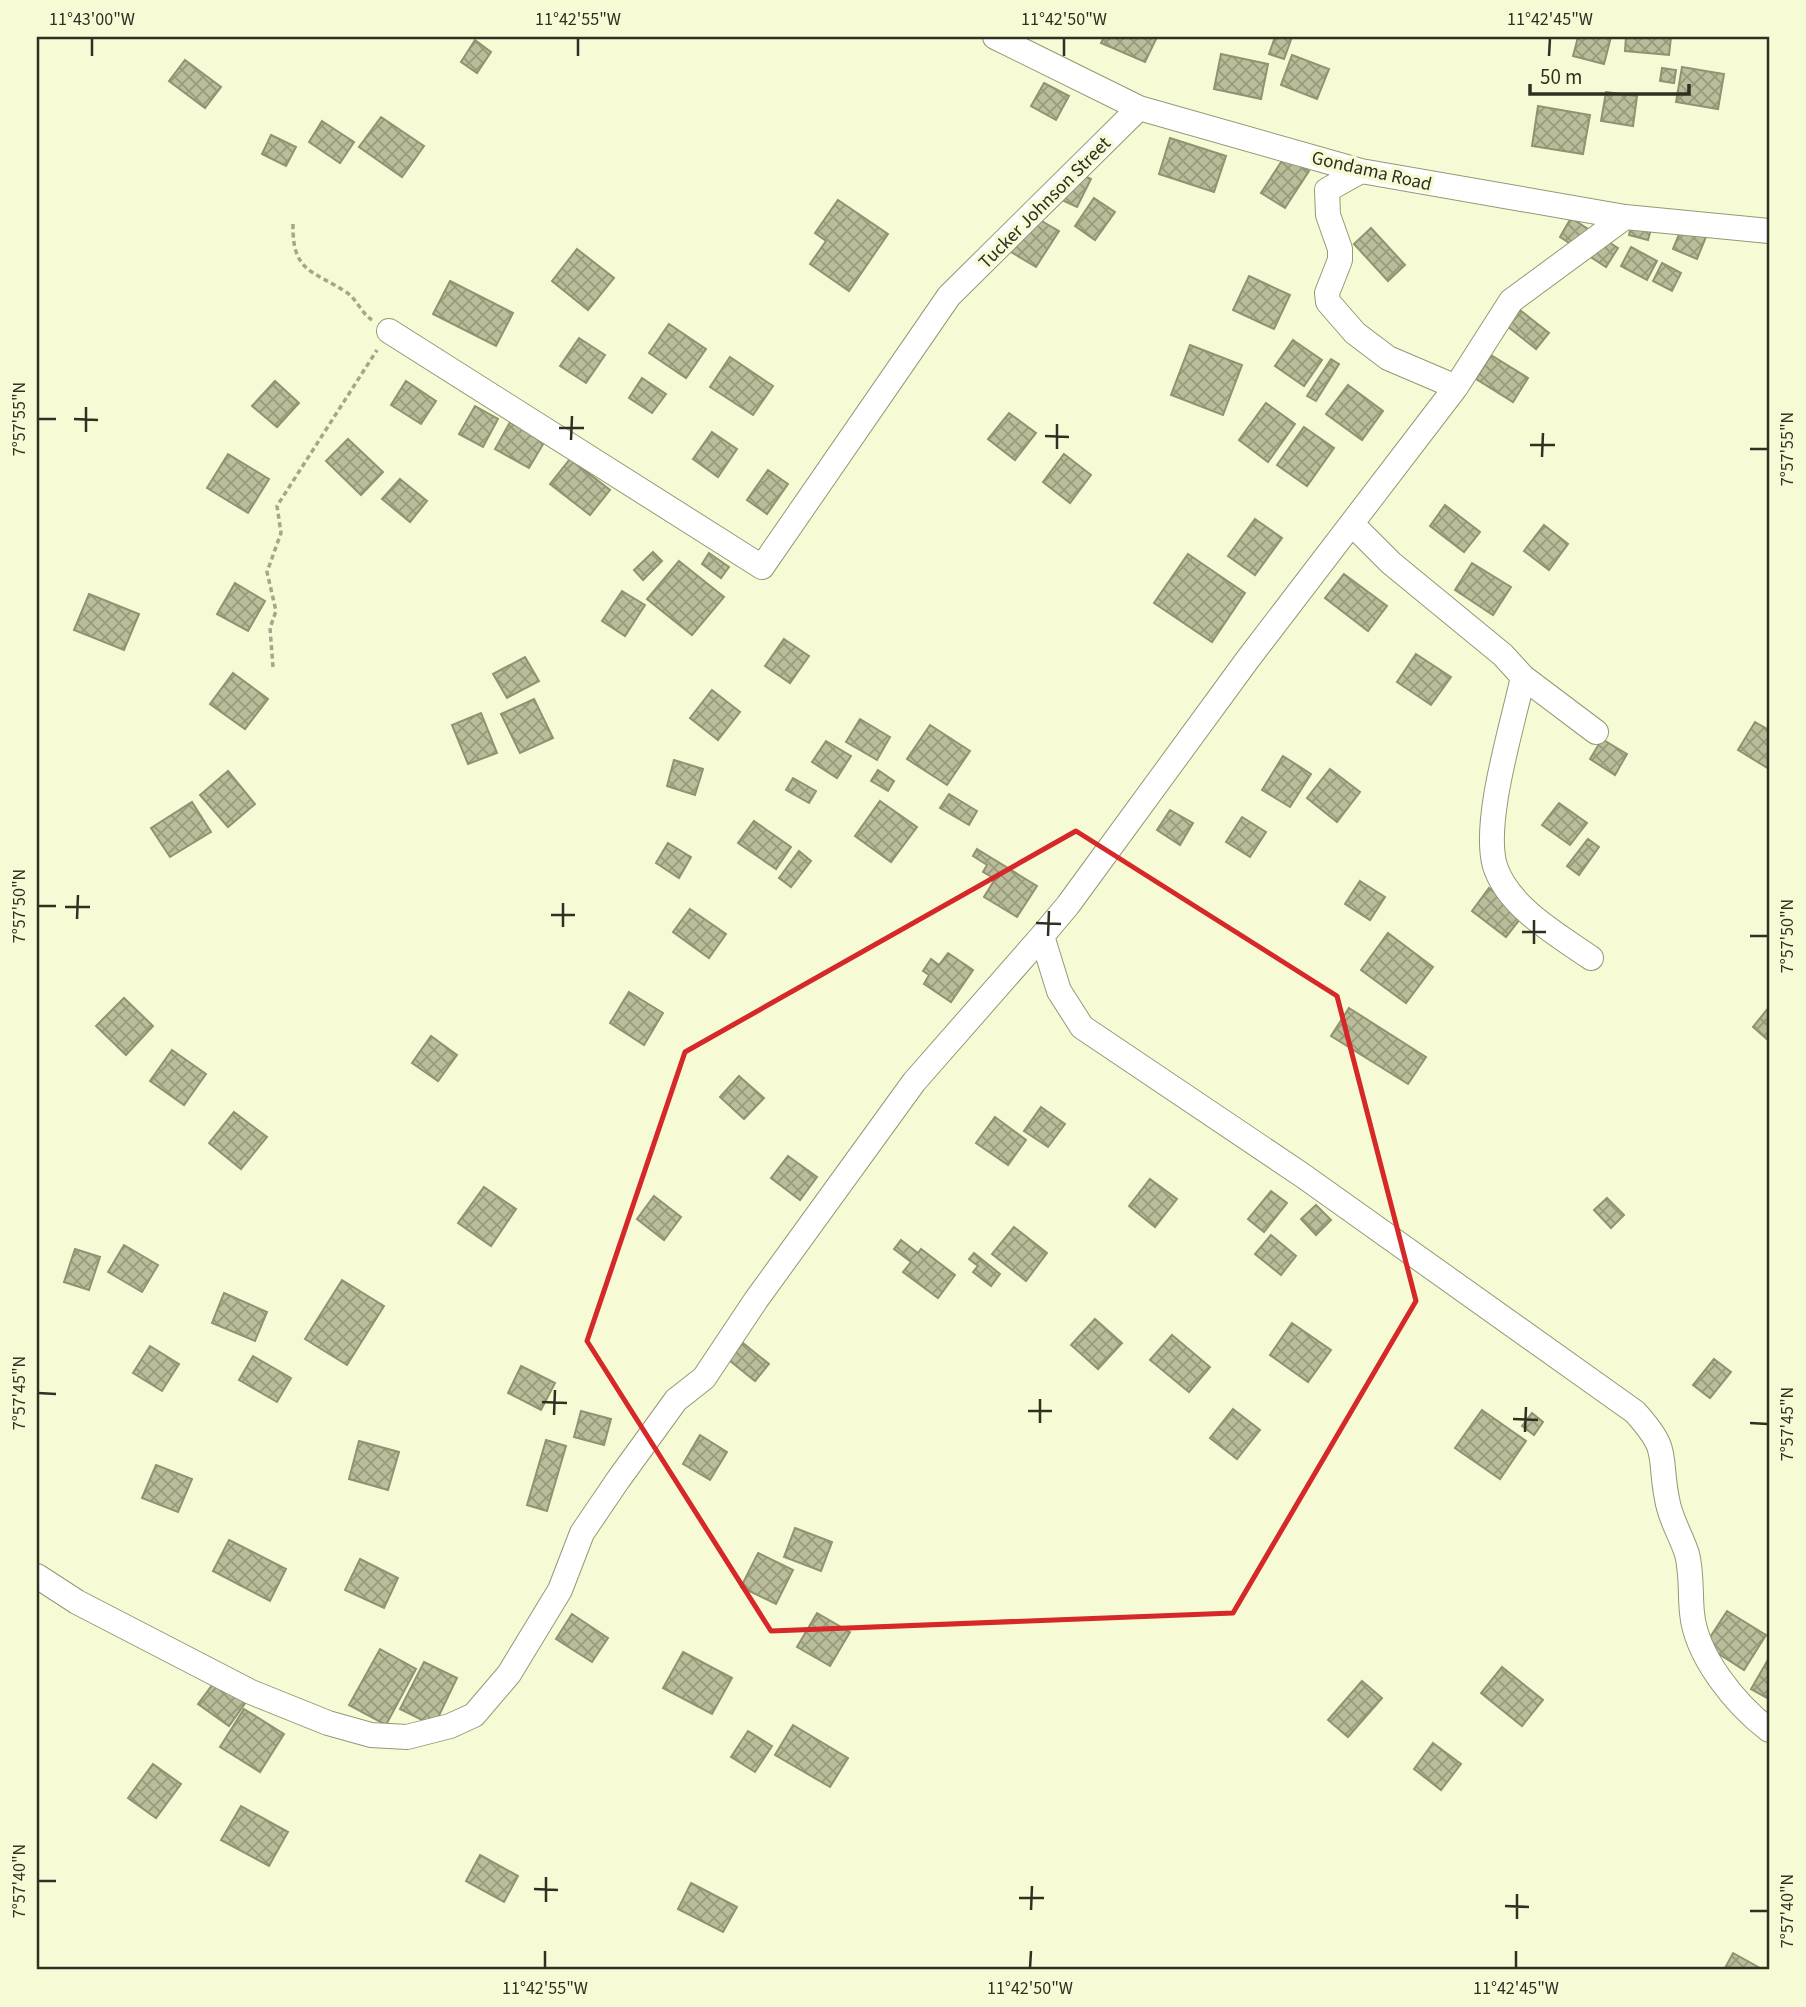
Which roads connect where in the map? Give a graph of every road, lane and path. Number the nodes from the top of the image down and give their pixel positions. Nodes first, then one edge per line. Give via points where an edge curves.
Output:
1 (995, 37) edge
2 (1139, 108) junction
3 (1361, 171) junction
4 (1625, 217) junction
5 (293, 224) dead end
6 (1769, 231) edge
7 (389, 331) junction
8 (1456, 387) junction
9 (1353, 525) junction
10 (273, 667) dead end
11 (1523, 677) junction
12 (1596, 732) dead end
13 (1042, 936) junction
14 (1591, 958) dead end
15 (37, 1576) edge
16 (1769, 1730) edge

1 - 2 street, Gondama Road
2 - 3 street, Gondama Road
2 - 7 street, Tucker Johnson Street via 949,296 762,567
3 - 4 street, Gondama Road
3 - 8 street via 1327,190 1328,215 1340,249 1328,302 1355,332 1388,358
4 - 6 street, Gondama Road
4 - 8 street via 1511,301
5 - 7 path via 293,249 312,274 348,293 367,317
7 - 10 path via 276,506 281,533 267,572 276,611 270,628
8 - 9 street
9 - 11 street
9 - 13 street
11 - 12 street
11 - 14 street via 1493,821 1496,867 1513,897
13 - 15 street via 914,1082 704,1378 677,1400 625,1470 582,1533 560,1590 509,1674 474,1715 450,1727 407,1737 371,1735 328,1723 251,1692 77,1602
13 - 16 street via 1059,991 1082,1027 1313,1183 1635,1412 1656,1436 1664,1459 1670,1515 1687,1556 1698,1641 1710,1668

